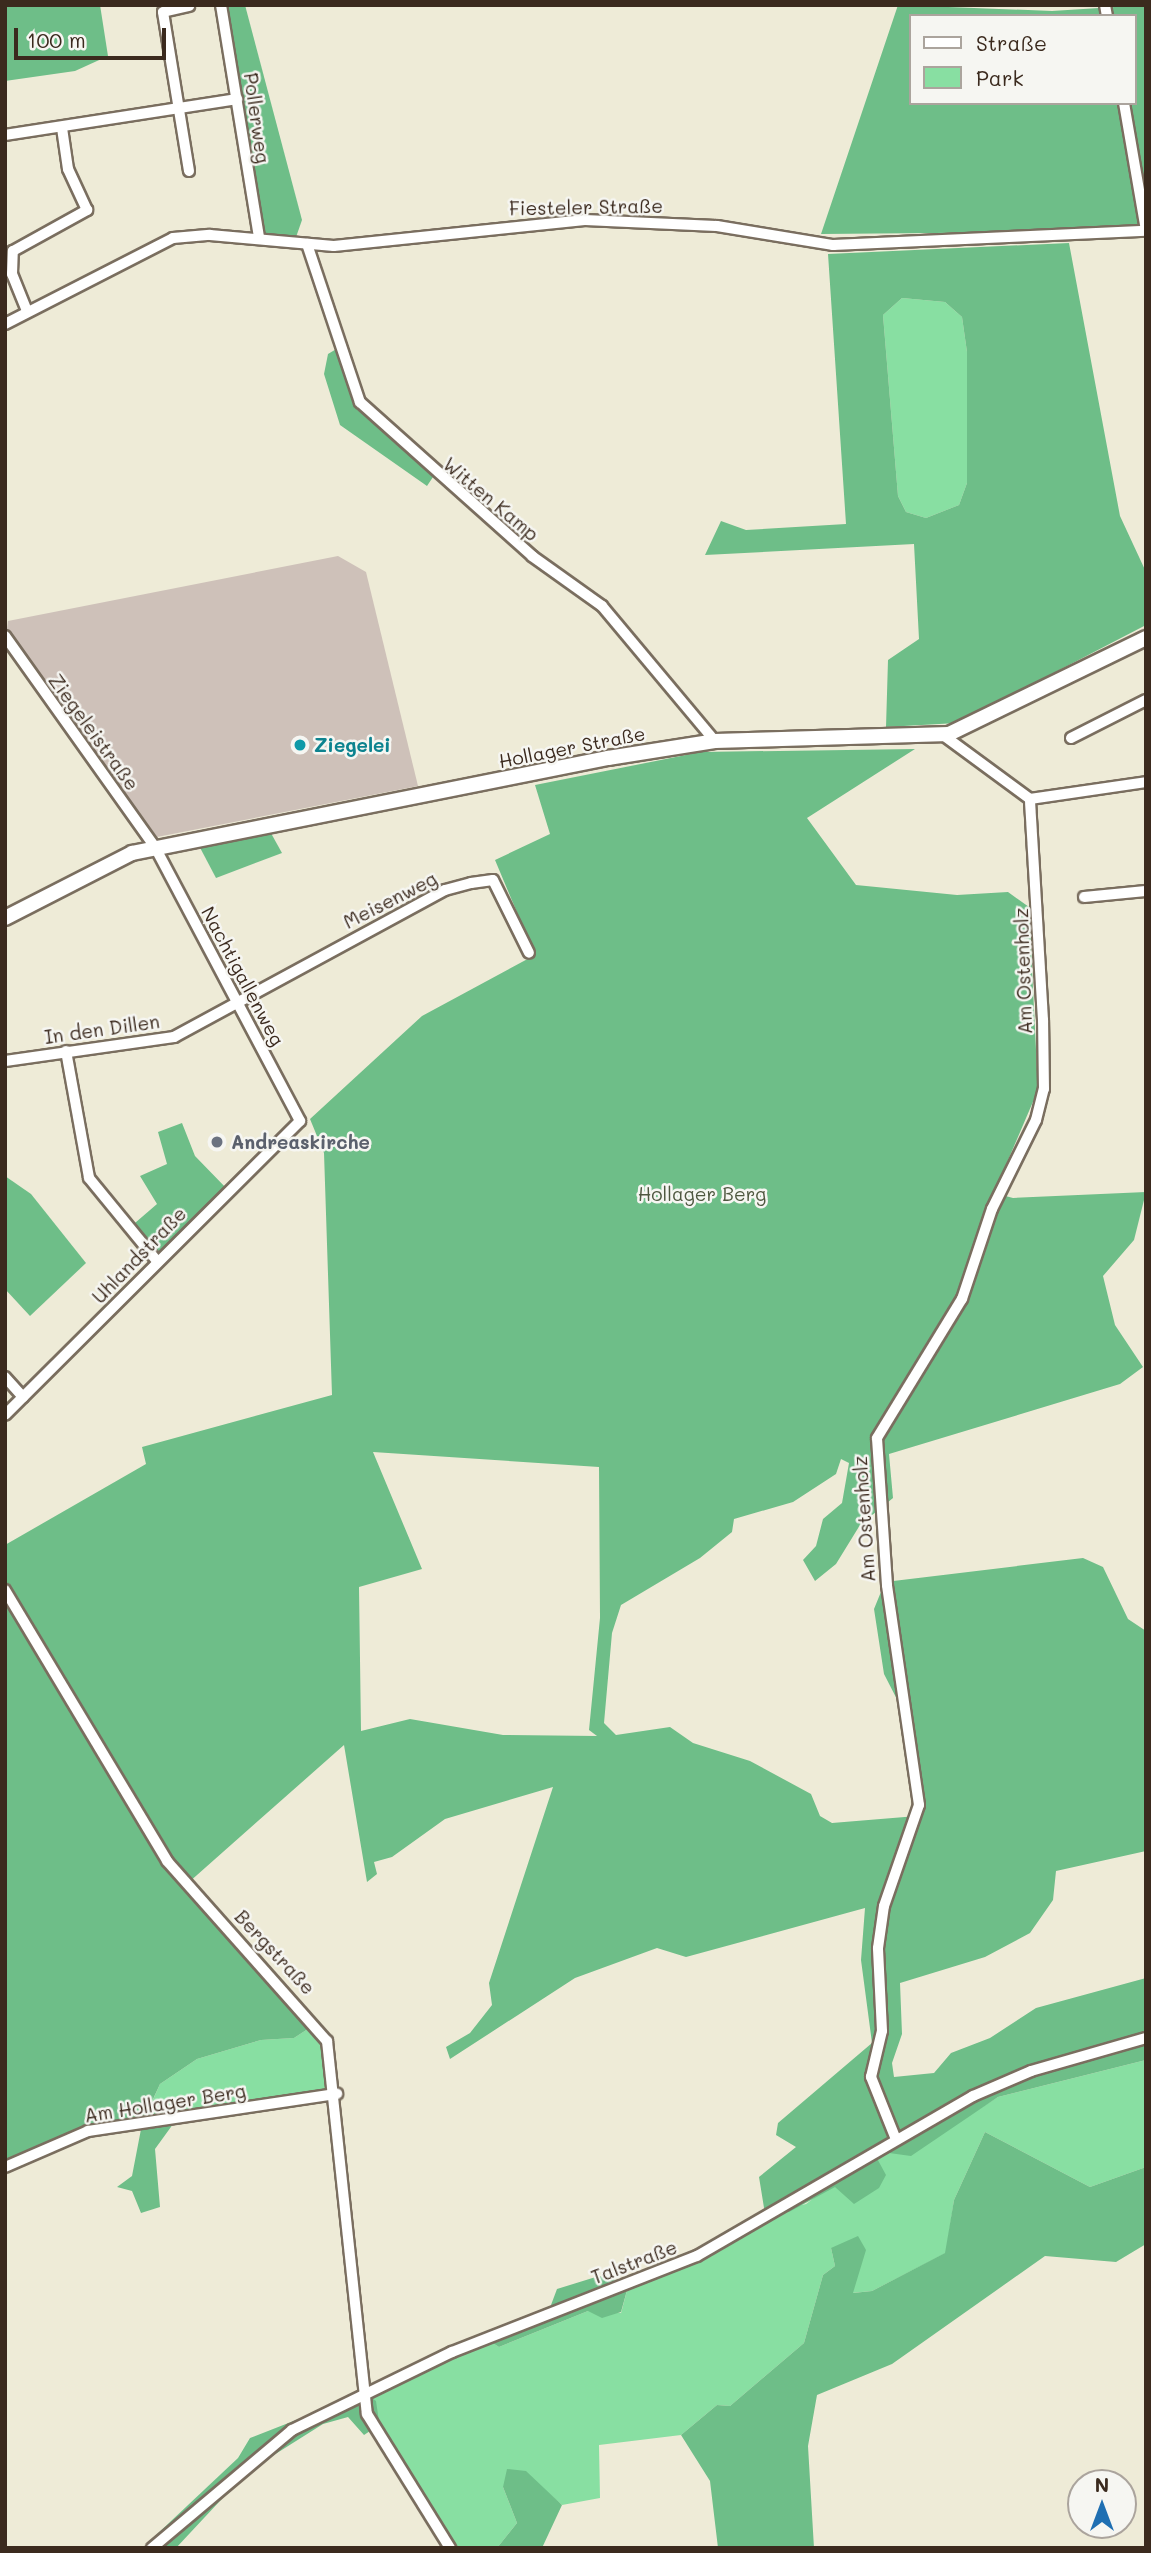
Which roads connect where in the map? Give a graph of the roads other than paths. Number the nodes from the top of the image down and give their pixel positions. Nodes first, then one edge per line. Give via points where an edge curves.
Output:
1 (221, 5) edge
2 (189, 6) edge
3 (237, 99) junction
4 (1124, 105) edge
5 (181, 108) junction
6 (62, 128) junction
7 (5, 135) edge
8 (189, 171) dead end
9 (1146, 231) edge
10 (259, 236) junction
11 (5, 240) edge
12 (307, 244) junction
13 (13, 251) junction
14 (27, 311) junction
15 (5, 324) edge
16 (5, 636) edge
17 (1146, 638) edge
18 (1146, 700) edge
19 (943, 735) junction
20 (1071, 738) dead end
21 (715, 741) junction
22 (1146, 782) edge
23 (1030, 799) junction
24 (155, 847) junction
25 (1146, 891) edge
26 (1084, 897) dead end
27 (5, 918) edge
28 (528, 953) dead end
29 (235, 999) junction
30 (66, 1051) junction
31 (5, 1061) edge
32 (300, 1121) joint
33 (157, 1261) junction
34 (5, 1377) edge
35 (23, 1397) junction
36 (5, 1415) edge
37 (5, 1590) edge
38 (1146, 2038) edge
39 (337, 2094) junction
40 (895, 2137) junction
41 (5, 2167) edge
42 (365, 2393) junction
43 (152, 2548) edge
44 (450, 2548) edge

1 - 3 street, Pollerweg
2 - 5 street via 163,12
3 - 5 street
3 - 10 street, Pollerweg
4 - 9 street
5 - 6 street
5 - 8 street
6 - 7 street
6 - 13 street via 86,215
9 - 12 street, Fiesteler Straße via 834,245 718,226 585,220
10 - 12 street, Fiesteler Straße
10 - 14 street, Fiesteler Straße via 173,238
11 - 13 street
12 - 21 street, Witten Kamp via 360,402 435,474 602,607
13 - 14 street via 12,274
14 - 15 street, Fiesteler Straße
16 - 24 street, Ziegeleistraße
17 - 19 main road, Hollager Straße
18 - 20 street
19 - 21 main road, Hollager Straße
19 - 23 street
21 - 24 main road, Hollager Straße
22 - 23 street
23 - 40 street, Am Ostenholz via 1043,1020 1041,1100 992,1209 962,1299 877,1438 887,1585 919,1805 884,1906 878,1948 882,2031 871,2077
24 - 27 main road, Hollager Straße via 100,866
24 - 29 street, Nachtigallenweg
25 - 26 street
28 - 29 street, Meisenweg via 494,880 484,881 445,890
29 - 30 street, In den Dillen via 174,1037
29 - 32 street, Nachtigallenweg
30 - 31 street, In den Dillen
30 - 33 street via 89,1178
32 - 33 street, Uhlandstraße
33 - 35 street, Uhlandstraße
34 - 35 street
35 - 36 street, Uhlandstraße
37 - 39 street, Bergstraße via 167,1861 317,2023
38 - 40 street, Talstraße via 1031,2071
39 - 41 street, Am Hollager Berg via 88,2131
39 - 42 street, Bergstraße
40 - 42 street, Talstraße via 697,2256
42 - 43 street, Talstraße via 262,2450
42 - 44 street, Bergstraße via 370,2423

